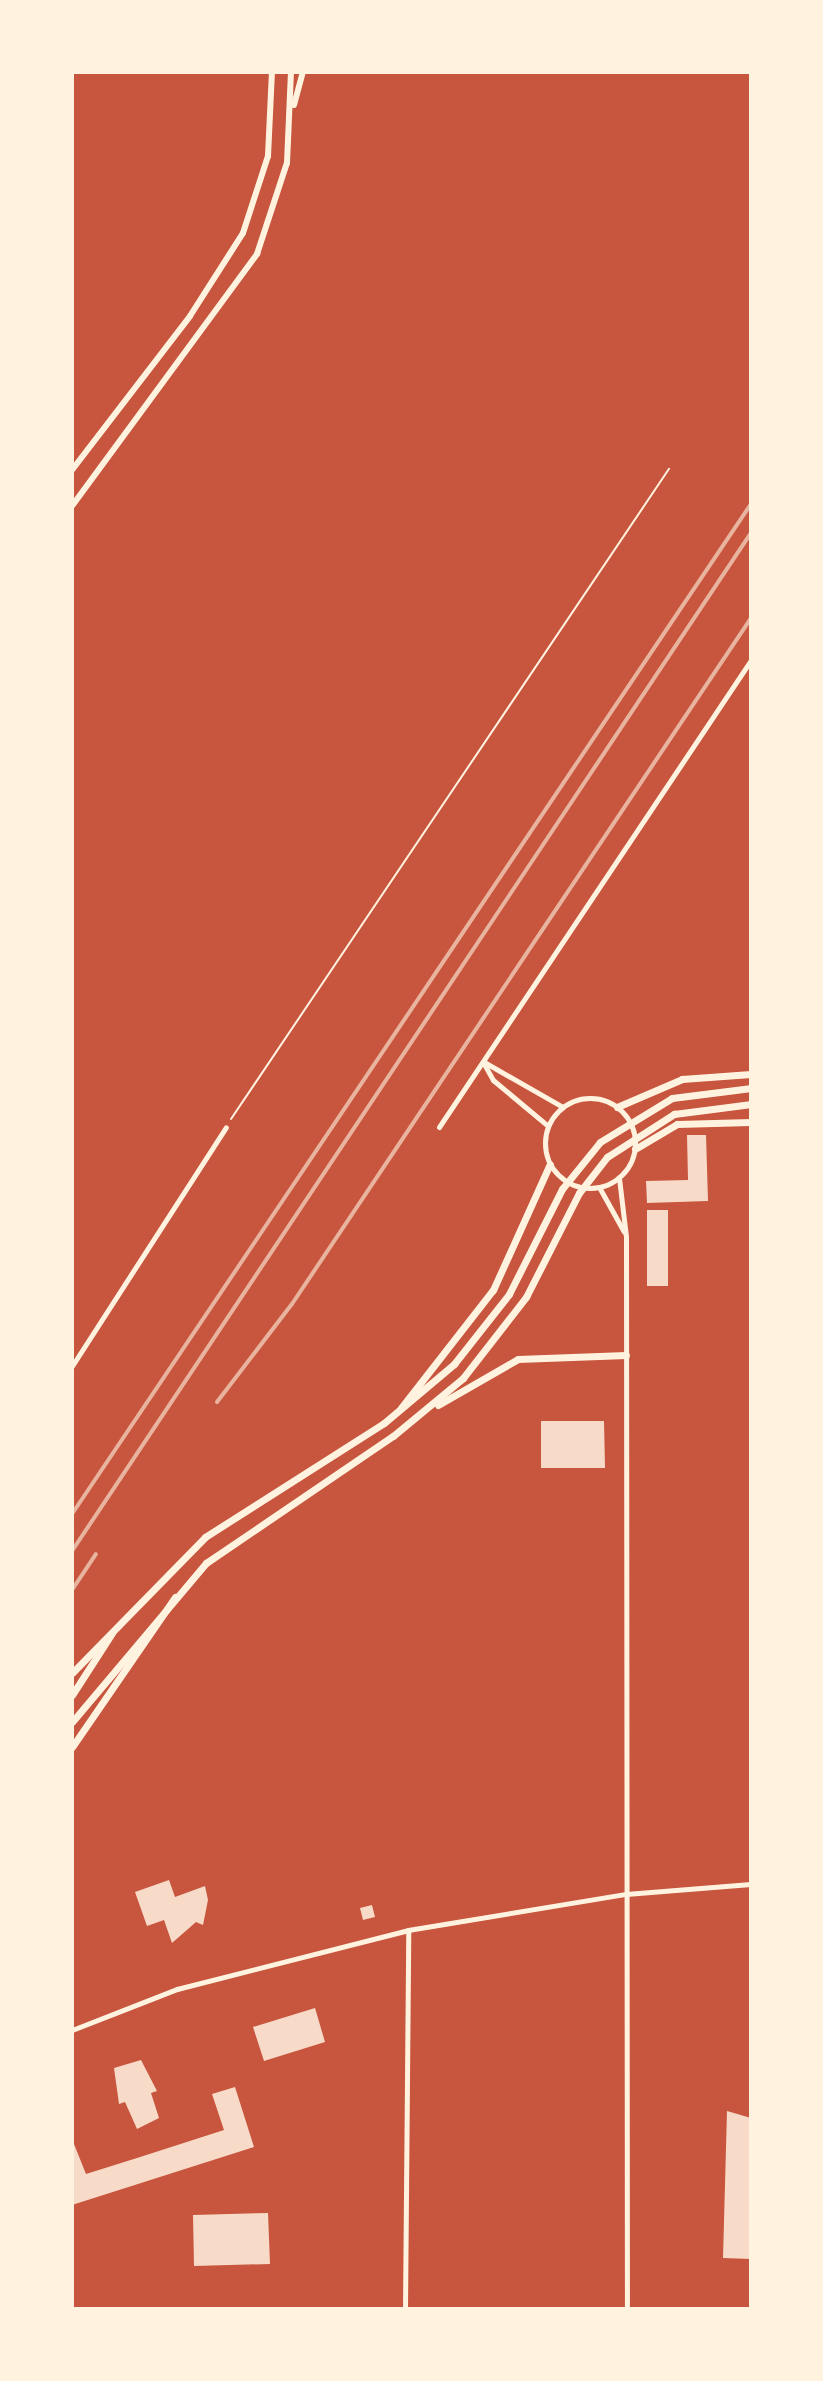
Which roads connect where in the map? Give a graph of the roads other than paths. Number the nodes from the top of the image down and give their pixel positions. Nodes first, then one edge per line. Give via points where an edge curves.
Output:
1 (272, 72) edge
2 (291, 72) edge
3 (303, 72) edge
4 (291, 128) junction
5 (72, 470) edge
6 (72, 506) edge
7 (751, 660) edge
8 (483, 1062) junction
9 (751, 1074) edge
10 (751, 1088) edge
11 (751, 1104) edge
12 (563, 1107) junction
13 (617, 1107) junction
14 (751, 1122) edge
15 (548, 1126) junction
16 (226, 1127) road end
17 (439, 1127) dead end
18 (635, 1149) junction
19 (550, 1164) junction
20 (619, 1178) junction
21 (599, 1187) junction
22 (626, 1237) junction
23 (626, 1355) junction
24 (72, 1366) edge
25 (432, 1407) junction
26 (399, 1413) junction
27 (182, 1586) junction
28 (116, 1623) junction
29 (72, 1673) edge
30 (72, 1695) edge
31 (72, 1722) edge
32 (72, 1747) edge
33 (751, 1884) edge
34 (626, 1894) junction
35 (408, 1930) junction
36 (72, 2030) edge
37 (405, 2309) edge
38 (627, 2309) edge

1 - 5 street via 268,156 243,233 208,290
2 - 4 street
3 - 4 street
4 - 6 street via 273,219 242,279
7 - 8 street
8 - 12 street
8 - 15 street via 493,1080
8 - 17 street
9 - 13 main road via 682,1079
10 - 26 main road via 687,1094 617,1127 559,1197 500,1308 454,1364
11 - 25 main road via 691,1109 616,1149 573,1205 505,1329
12 - 13 street via 584,1098
12 - 15 street
13 - 18 street via 633,1131
14 - 18 main road via 677,1124
15 - 19 street
16 - 24 street
18 - 20 street
19 - 21 street via 571,1184
19 - 26 main road via 515,1254
20 - 21 street
20 - 22 street
21 - 22 street
22 - 23 street
23 - 25 main road via 518,1359
23 - 34 street
25 - 27 main road via 243,1533
26 - 28 main road via 205,1537
27 - 31 main road
27 - 32 main road
28 - 29 main road
28 - 30 main road
33 - 34 street
34 - 35 street
34 - 38 street
35 - 36 street via 177,1989
35 - 37 street

